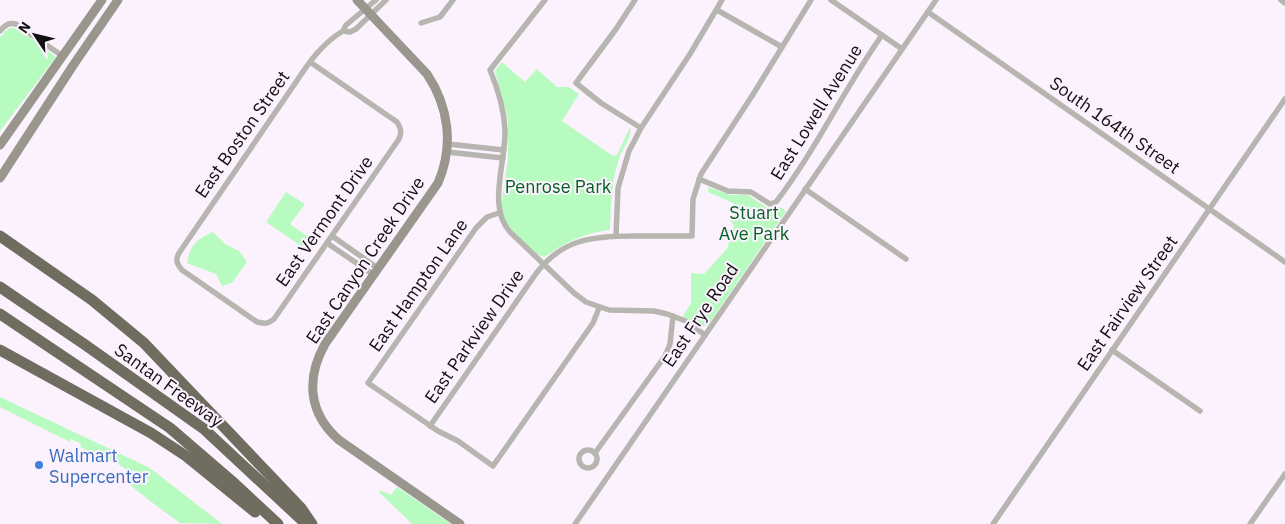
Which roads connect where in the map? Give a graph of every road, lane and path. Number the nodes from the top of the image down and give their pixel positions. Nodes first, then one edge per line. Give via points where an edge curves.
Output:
1 (102, 0) edge
2 (118, 0) edge
3 (357, 0) edge
4 (376, 0) edge
5 (386, 0) edge
6 (453, 0) edge
7 (545, 0) edge
8 (635, 0) edge
9 (722, 0) edge
10 (811, 0) edge
11 (831, 0) edge
12 (936, 0) edge
13 (1281, 0) edge
14 (1285, 3) edge
15 (717, 10) junction
16 (370, 12) junction
17 (928, 12) junction
18 (421, 23) dead end
19 (0, 31) edge
20 (882, 35) junction
21 (782, 47) junction
22 (902, 49) junction
23 (64, 57) junction
24 (310, 62) junction
25 (1285, 99) edge
26 (640, 128) junction
27 (0, 145) edge
28 (448, 148) junction
29 (504, 150) junction
30 (503, 158) junction
31 (0, 178) edge
32 (699, 179) junction
33 (805, 189) junction
34 (1209, 209) junction
35 (499, 213) junction
36 (0, 236) edge
37 (332, 236) junction
38 (616, 236) junction
39 (327, 243) junction
40 (906, 259) dead end
41 (1285, 262) edge
42 (544, 264) junction
43 (376, 272) junction
44 (0, 287) edge
45 (599, 308) junction
46 (0, 314) edge
47 (674, 316) junction
48 (264, 324) joint
49 (705, 335) junction
50 (0, 350) edge
51 (1112, 350) junction
52 (1200, 411) dead end
53 (430, 426) junction
54 (595, 453) dead end
55 (1285, 474) edge
56 (268, 524) edge
57 (278, 524) edge
58 (306, 524) edge
59 (312, 524) edge
60 (460, 524) edge
61 (575, 524) edge
62 (993, 524) edge
63 (1250, 524) edge

1 - 23 street
2 - 31 street
3 - 16 street
4 - 16 street, East Boston Street
5 - 16 street, East Boston Street
6 - 18 street via 440,17
7 - 29 street via 490,70 502,105
8 - 26 street via 576,83
9 - 15 street
10 - 21 street
11 - 20 street
12 - 17 street, East Frye Road
13 - 14 street
15 - 21 street
15 - 26 street
16 - 24 street, East Boston Street via 350,32 343,31 323,45
16 - 28 street via 433,82 445,110
17 - 22 street, East Frye Road
17 - 34 street, South 164th Street
19 - 23 street via 11,22 16,24
20 - 22 street
20 - 32 street, East Lowell Avenue via 828,124 774,203 751,192 728,191
21 - 32 street
22 - 33 street, East Frye Road
23 - 27 street
24 - 37 street, East Vermont Drive via 396,122 401,129 400,139
24 - 48 street, East Boston Street via 178,254 177,262 182,270
25 - 34 street, East Fairview Street
26 - 38 street via 621,175
28 - 29 street
28 - 30 street
28 - 43 street, East Canyon Creek Drive via 442,173 432,193
29 - 30 street
30 - 35 street
32 - 38 street, East Parkview Drive via 693,199 692,236
33 - 40 street
33 - 49 street, East Frye Road
34 - 41 street, South 164th Street
34 - 51 street, East Fairview Street
35 - 42 street via 508,230
35 - 53 street, East Hampton Lane via 487,217 476,228 368,383
36 - 59 highway via 92,300 144,343 301,508
37 - 39 street, East Vermont Drive
37 - 43 street
38 - 42 street, East Parkview Drive via 574,243
39 - 43 street
39 - 48 street, East Vermont Drive via 274,319
42 - 45 street via 578,296
42 - 53 street, East Parkview Drive
43 - 60 street, East Canyon Creek Drive via 316,362 312,388 316,407 338,440
44 - 58 highway, Santan Freeway via 204,429
45 - 47 street
45 - 53 street via 593,323 493,466
46 - 57 highway, Santan Freeway via 170,428
47 - 49 street
47 - 54 street via 665,356
49 - 61 street, East Frye Road
50 - 56 highway via 151,433 186,456
51 - 52 street
51 - 62 street, East Fairview Street
55 - 63 street

